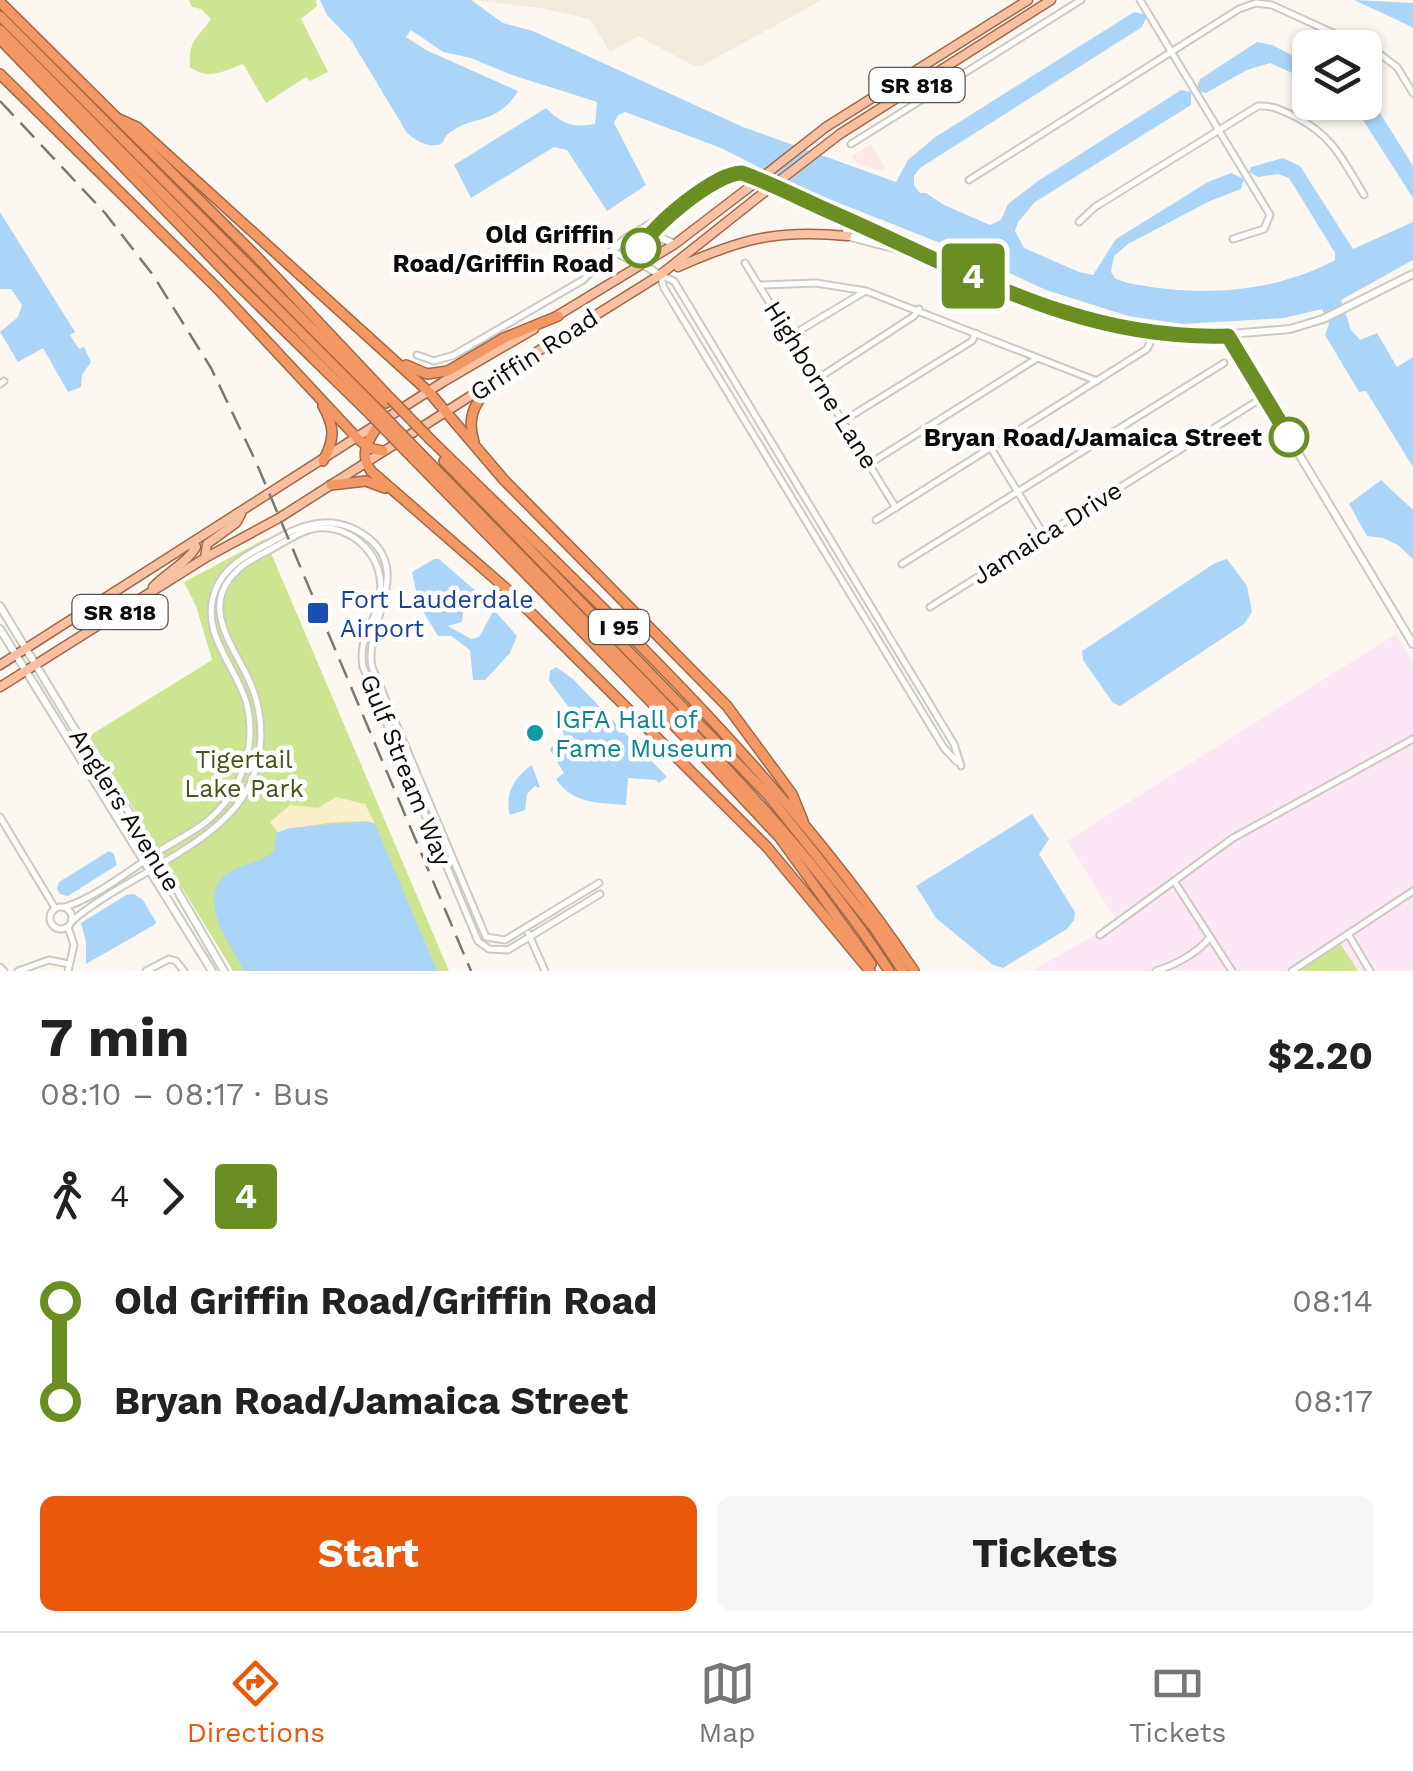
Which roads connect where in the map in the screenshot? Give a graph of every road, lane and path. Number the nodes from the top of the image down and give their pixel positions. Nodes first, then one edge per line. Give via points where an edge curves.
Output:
1 (1028, 0) edge
2 (1052, 0) edge
3 (1082, 0) edge
4 (1140, 0) edge
5 (3, 9) edge
6 (0, 30) edge
7 (0, 39) edge
8 (1170, 52) junction
9 (0, 74) edge
10 (1413, 93) edge
11 (119, 119) junction
12 (1219, 131) junction
13 (851, 144) dead end
14 (969, 180) dead end
15 (1364, 194) dead end
16 (835, 214) junction
17 (668, 215) junction
18 (1079, 222) dead end
19 (656, 225) junction
20 (847, 236) junction
21 (1233, 239) dead end
22 (676, 244) junction
23 (612, 251) junction
24 (745, 263) dead end
25 (945, 263) junction
26 (640, 266) junction
27 (1413, 274) edge
28 (660, 275) junction
29 (760, 286) junction
30 (866, 290) junction
31 (919, 309) junction
32 (558, 316) junction
33 (976, 333) junction
34 (1154, 334) junction
35 (790, 336) junction
36 (1228, 336) junction
37 (417, 355) dead end
38 (1036, 359) junction
39 (521, 362) junction
40 (399, 363) junction
41 (1224, 363) dead end
42 (817, 379) junction
43 (1098, 381) junction
44 (314, 390) junction
45 (429, 392) junction
46 (1265, 396) junction
47 (381, 406) junction
48 (446, 413) junction
49 (843, 421) junction
50 (379, 424) joint
51 (427, 440) junction
52 (361, 442) junction
53 (474, 445) junction
54 (991, 448) junction
55 (410, 450) junction
56 (383, 451) junction
57 (322, 460) junction
58 (366, 463) junction
59 (869, 464) junction
60 (330, 485) junction
61 (1018, 492) junction
62 (396, 493) junction
63 (896, 508) junction
64 (242, 512) junction
65 (876, 520) dead end
66 (1044, 535) junction
67 (194, 542) junction
68 (205, 558) junction
69 (902, 564) dead end
70 (143, 597) junction
71 (0, 606) edge
72 (930, 606) dead end
73 (0, 629) edge
74 (1413, 644) edge
75 (26, 649) junction
76 (16, 655) junction
77 (0, 665) edge
78 (35, 666) junction
79 (26, 671) junction
80 (0, 687) edge
81 (1413, 739) edge
82 (0, 818) edge
83 (803, 821) junction
84 (156, 853) junction
85 (146, 860) junction
86 (161, 862) junction
87 (151, 868) junction
88 (1174, 881) junction
89 (599, 883) dead end
90 (102, 887) junction
91 (1413, 892) edge
92 (600, 894) dead end
93 (107, 895) junction
94 (84, 898) junction
95 (65, 907) junction
96 (55, 908) junction
97 (89, 908) junction
98 (70, 924) junction
99 (526, 928) junction
100 (1348, 934) junction
101 (1100, 935) dead end
102 (528, 936) junction
103 (1210, 937) junction
104 (69, 968) edge
105 (1172, 970) edge
106 (18, 971) edge
107 (146, 971) edge
108 (184, 971) edge
109 (212, 971) edge
110 (224, 971) edge
111 (545, 971) edge
112 (873, 971) edge
113 (888, 971) edge
114 (902, 971) edge
115 (914, 971) edge
116 (1156, 971) edge
117 (1232, 971) edge
118 (1292, 971) edge
119 (1370, 971) edge

1 - 22 main road, Griffin Road / SR 818, bridge via 826,127
2 - 28 main road, Griffin Road / SR 818, bridge via 840,134
3 - 13 street
4 - 8 street
5 - 11 highway, I 95
5 - 47 highway
6 - 47 highway
7 - 47 highway, I 95 via 232,279
8 - 10 street via 1239,9 1272,5 1382,55
8 - 12 street
8 - 14 street
9 - 44 highway
11 - 40 highway via 137,127
11 - 47 highway, I 95
12 - 15 street via 1271,105 1320,129
12 - 18 street
12 - 21 street via 1270,214 1264,229
16 - 17 street via 736,172
16 - 20 street
16 - 25 street
17 - 19 street
17 - 23 street
19 - 22 street via 661,238
19 - 26 street via 639,251
20 - 25 street
20 - 28 main road via 753,238
22 - 26 main road, Griffin Road / SR 818
23 - 26 street
23 - 37 street via 583,280 450,357
24 - 29 street, Highborne Lane
25 - 34 street via 1057,312
26 - 28 street
26 - 32 main road, Griffin Road / SR 818
27 - 36 street via 1323,320
28 - 28 street via 944,748 961,766 954,744 674,282
28 - 39 main road, Griffin Road / SR 818
29 - 30 street via 816,283
29 - 35 street, Highborne Lane
30 - 31 street
30 - 35 street
31 - 33 street
31 - 42 street
32 - 40 highway via 438,374
32 - 45 main road, Griffin Road / SR 818
33 - 38 street
33 - 49 street via 972,342
34 - 36 street
34 - 43 street via 1148,349
35 - 42 street, Highborne Lane
36 - 46 street
38 - 43 street
38 - 59 street
39 - 48 main road, Griffin Road / SR 818
39 - 53 highway via 475,404 469,424
40 - 45 highway
41 - 61 street
42 - 49 street, Highborne Lane
43 - 54 street
44 - 52 highway
44 - 57 highway via 333,427
45 - 48 highway
45 - 50 main road, Griffin Road / SR 818
46 - 66 street, Jamaica Drive
46 - 74 street
47 - 51 highway, I 95, bridge
47 - 55 highway, I 95, bridge
48 - 53 highway
48 - 56 main road, Griffin Road / SR 818
49 - 59 street, Highborne Lane
50 - 52 highway
51 - 83 highway, I 95 via 582,588
51 - 114 highway via 767,794
52 - 56 highway
52 - 57 main road, SR 818
52 - 58 highway
53 - 83 highway via 726,706 792,794
54 - 61 street
54 - 63 street
55 - 112 highway, I 95 via 780,838
55 - 113 highway via 752,795
56 - 58 main road, Griffin Road / SR 818
57 - 64 main road, SR 818
58 - 60 main road, Griffin Road / SR 818
58 - 62 highway
59 - 63 street, Highborne Lane
60 - 62 highway via 366,481
60 - 68 main road, Griffin Road / SR 818
61 - 66 street
61 - 69 street
62 - 112 highway via 509,590 767,847
63 - 65 street
64 - 67 main road, SR 818
64 - 68 main road via 207,544
66 - 72 street, Jamaica Drive
67 - 70 main road via 191,556
67 - 75 main road, SR 818
68 - 70 main road, Griffin Road / SR 818
70 - 78 main road, Griffin Road / SR 818
71 - 75 street, Anglers Avenue
73 - 76 street, Anglers Avenue
75 - 76 main road, SR 818
75 - 78 street, Anglers Avenue
76 - 77 main road, SR 818
76 - 79 street, Anglers Avenue
78 - 79 main road, Griffin Road / SR 818
78 - 84 street, Anglers Avenue
79 - 80 main road, Griffin Road / SR 818
79 - 85 street, Anglers Avenue
81 - 88 street via 1273,814
82 - 96 street
83 - 115 highway, I 95
84 - 85 street
84 - 86 street, Anglers Avenue
84 - 99 street, Gulf Stream Way via 220,809 247,757 246,704 212,624 218,583 236,563 282,536 332,522 368,538 385,564 387,599 372,636 372,667 482,930 498,942
85 - 87 street, Anglers Avenue
85 - 90 street
86 - 87 street, Gulf Stream Way
86 - 102 street, Gulf Stream Way via 224,821 247,790 258,758 256,699 220,622 224,588 240,568 288,540 334,529 362,543 378,568 381,590 363,640 363,667 475,936 496,952
86 - 110 street, Anglers Avenue
87 - 93 street, Gulf Stream Way
87 - 109 street, Anglers Avenue
88 - 101 street
88 - 103 street
89 - 99 street, Gulf Stream Way
90 - 93 street
90 - 94 street
91 - 100 street
92 - 102 street, Gulf Stream Way
93 - 97 street, Gulf Stream Way
94 - 95 street
94 - 97 street
95 - 96 street
95 - 98 street
96 - 98 street via 52,924
97 - 98 street, Gulf Stream Way
98 - 104 street
99 - 102 street
100 - 118 street
100 - 119 street
102 - 111 street
103 - 105 street
103 - 117 street
104 - 106 street via 49,960
105 - 116 street
107 - 108 street via 168,959

